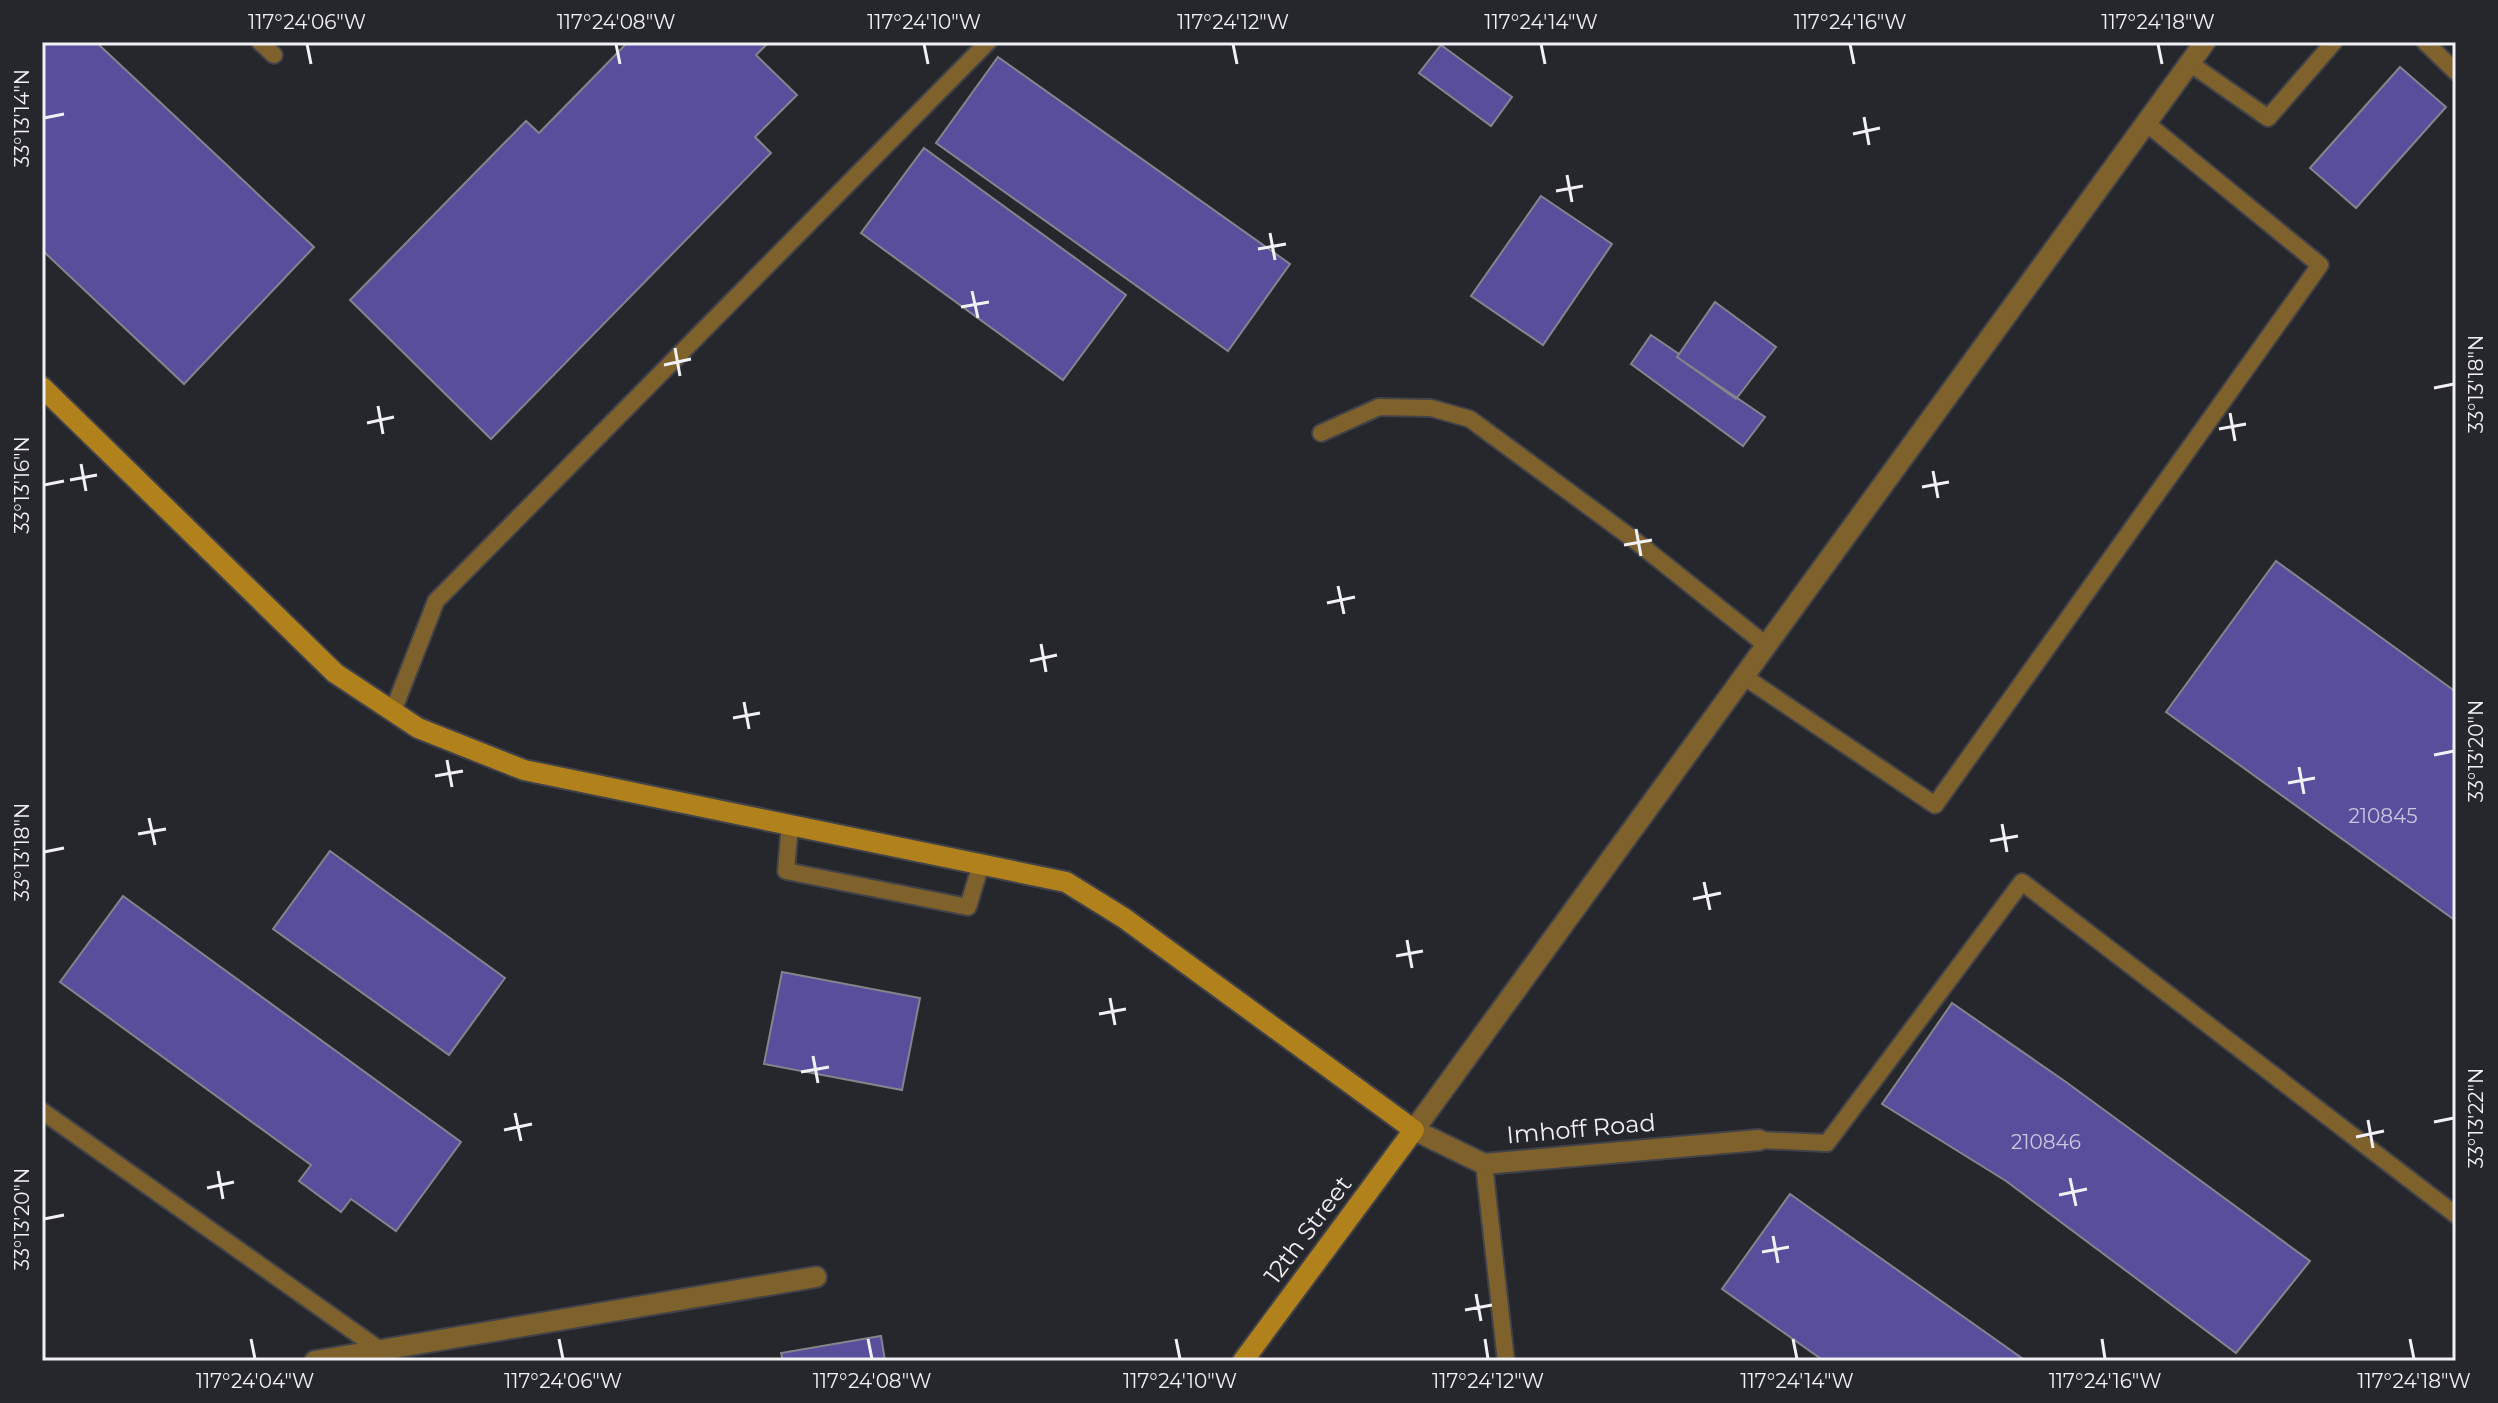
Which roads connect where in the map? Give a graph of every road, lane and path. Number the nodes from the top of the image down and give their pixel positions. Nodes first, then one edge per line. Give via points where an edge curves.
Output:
1 (260, 42) edge
2 (988, 42) edge
3 (2205, 42) edge
4 (2334, 42) edge
5 (2425, 42) edge
6 (274, 55) dead end
7 (2188, 62) junction
8 (2456, 72) edge
9 (2145, 122) junction
10 (42, 387) edge
11 (1321, 433) dead end
12 (1766, 645) junction
13 (1743, 676) junction
14 (393, 711) junction
15 (790, 824) junction
16 (981, 864) junction
17 (42, 1111) edge
18 (1414, 1130) junction
19 (1759, 1140) joint
20 (1484, 1164) junction
21 (2456, 1215) edge
22 (816, 1277) dead end
23 (380, 1350) junction
24 (324, 1360) edge
25 (1243, 1361) edge
26 (1506, 1361) edge

1 - 6 lane
2 - 14 lane via 436,601
3 - 7 street
4 - 7 lane via 2268,118
5 - 8 lane
7 - 9 street
9 - 12 street
9 - 13 lane via 2320,265 1935,805
10 - 14 street via 335,673
11 - 12 lane via 1379,407 1431,408 1470,419
12 - 13 street
13 - 18 street
14 - 15 street via 418,728 524,770
15 - 16 street
15 - 16 lane via 786,871 968,907
16 - 18 street via 1066,882 1124,918
17 - 23 lane
18 - 20 street, Imhoff Road
18 - 25 street, 12th Street
19 - 20 street, Imhoff Road
19 - 21 lane via 1827,1143 2022,882
20 - 26 lane
22 - 23 street
23 - 24 street

